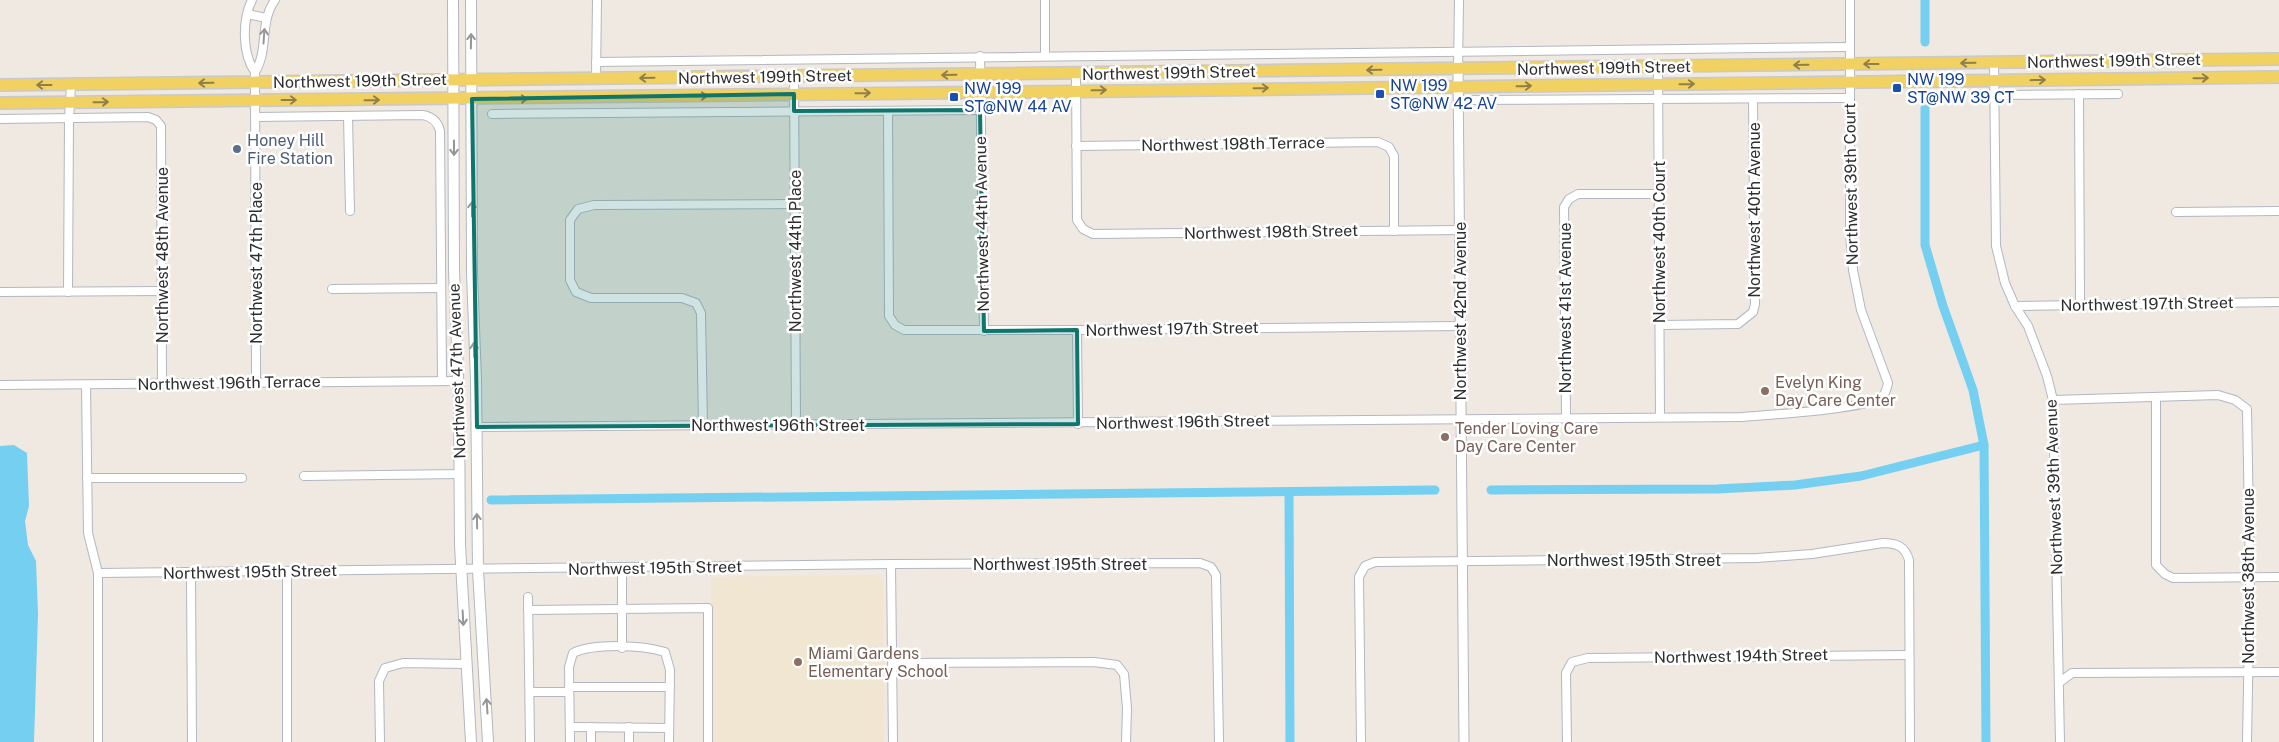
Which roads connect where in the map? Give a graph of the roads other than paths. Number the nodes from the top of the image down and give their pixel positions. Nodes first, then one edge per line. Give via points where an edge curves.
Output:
1 (252, 0) edge
2 (275, 0) edge
3 (454, 0) edge
4 (472, 0) edge
5 (597, 0) edge
6 (1045, 0) edge
7 (1459, 0) edge
8 (1850, 0) edge
9 (248, 14) junction
10 (266, 18) junction
11 (1850, 47) junction
12 (1458, 52) junction
13 (980, 56) junction
14 (1045, 56) junction
15 (2279, 59) edge
16 (2127, 61) junction
17 (596, 62) junction
18 (1994, 63) junction
19 (1850, 64) junction
20 (1658, 67) junction
21 (1458, 70) junction
22 (980, 74) junction
23 (1076, 74) junction
24 (255, 77) junction
25 (794, 77) junction
26 (2279, 77) edge
27 (596, 79) junction
28 (2127, 79) junction
29 (453, 80) junction
30 (1994, 80) junction
31 (472, 81) junction
32 (1849, 81) junction
33 (1658, 84) junction
34 (0, 85) edge
35 (71, 85) junction
36 (1458, 86) junction
37 (1076, 90) junction
38 (980, 92) junction
39 (794, 94) junction
40 (2078, 94) junction
41 (2118, 94) dead end
42 (1994, 95) junction
43 (1849, 98) junction
44 (454, 99) junction
45 (472, 99) junction
46 (1753, 99) junction
47 (255, 100) junction
48 (1458, 100) junction
49 (1658, 100) junction
50 (71, 102) junction
51 (0, 103) edge
52 (980, 110) junction
53 (794, 111) junction
54 (888, 111) junction
55 (492, 114) dead end
56 (348, 116) junction
57 (255, 117) junction
58 (0, 119) edge
59 (69, 119) junction
60 (1076, 146) junction
61 (1659, 194) junction
62 (794, 204) junction
63 (350, 211) dead end
64 (2176, 212) dead end
65 (2279, 212) edge
66 (1460, 230) junction
67 (1394, 231) junction
68 (441, 288) junction
69 (332, 289) dead end
70 (162, 291) junction
71 (0, 292) edge
72 (68, 292) junction
73 (2279, 302) edge
74 (2080, 304) junction
75 (2015, 306) junction
76 (1660, 325) junction
77 (1460, 326) junction
78 (1078, 330) junction
79 (984, 331) junction
80 (442, 381) junction
81 (459, 381) junction
82 (256, 383) junction
83 (162, 384) junction
84 (0, 385) edge
85 (86, 385) junction
86 (1886, 392) joint
87 (476, 398) junction
88 (2156, 398) junction
89 (2053, 400) junction
90 (1660, 417) junction
91 (1566, 418) junction
92 (1460, 419) junction
93 (1078, 424) junction
94 (796, 425) junction
95 (702, 426) junction
96 (476, 427) junction
97 (460, 474) junction
98 (304, 476) dead end
99 (87, 478) junction
100 (242, 478) dead end
101 (1463, 561) junction
102 (891, 564) junction
103 (622, 569) junction
104 (461, 570) junction
105 (478, 570) junction
106 (287, 571) junction
107 (192, 572) junction
108 (98, 573) junction
109 (2279, 577) edge
110 (2250, 578) junction
111 (528, 597) dead end
112 (622, 608) junction
113 (528, 610) junction
114 (622, 648) junction
115 (1909, 655) junction
116 (893, 663) junction
117 (466, 664) junction
118 (2279, 672) edge
119 (2248, 673) junction
120 (2060, 682) junction
121 (670, 689) junction
122 (569, 690) junction
123 (530, 692) junction
124 (570, 727) junction
125 (591, 727) junction
126 (629, 727) junction
127 (669, 728) junction
128 (98, 742) edge
129 (192, 742) edge
130 (287, 742) edge
131 (380, 742) edge
132 (471, 742) edge
133 (488, 742) edge
134 (530, 742) edge
135 (570, 742) edge
136 (591, 742) edge
137 (629, 742) edge
138 (669, 742) edge
139 (708, 742) edge
140 (893, 742) edge
141 (1126, 742) edge
142 (1219, 742) edge
143 (1361, 742) edge
144 (1464, 742) edge
145 (1567, 742) edge
146 (1910, 742) edge
147 (2060, 742) edge
148 (2247, 742) edge

1 - 9 street
2 - 10 street
3 - 29 main road, Northwest 47th Avenue
31 -> 4 main road, Northwest 47th Avenue
5 - 17 street
6 - 14 street
7 - 12 street, Northwest 42nd Avenue
8 - 11 street, Northwest 39th Court
9 - 10 street
9 - 24 street via 246,52
24 -> 10 street via 263,52
11 - 12 street
11 - 19 street, Northwest 39th Court
12 - 14 street
12 - 21 street, Northwest 42nd Avenue
13 - 14 street
13 - 17 street
13 - 22 street, Northwest 44th Avenue
15 - 16 main road, Northwest 199th Street
16 - 18 main road, Northwest 199th Street
16 - 28 main road
17 - 27 street
18 -> 19 main road, Northwest 199th Street
18 - 30 street, Northwest 39th Avenue
19 -> 20 main road, Northwest 199th Street
19 - 32 street, Northwest 39th Court
20 - 21 main road, Northwest 199th Street
20 - 33 street, Northwest 40th Court
21 -> 23 main road, Northwest 199th Street
21 - 36 street, Northwest 42nd Avenue
22 - 23 main road, Northwest 199th Street
22 -> 25 main road, Northwest 199th Street
22 - 38 street, Northwest 44th Avenue
23 - 37 street
24 - 29 main road, Northwest 199th Street
24 -> 35 main road, Northwest 199th Street
24 - 47 street, Northwest 47th Place
25 -> 27 main road, Northwest 199th Street
25 - 39 street, Northwest 44th Place
28 -> 26 main road, Northwest 199th Street
27 - 31 main road, Northwest 199th Street
30 -> 28 main road, Northwest 199th Street
29 - 31 main road, Northwest 199th Street
29 - 44 main road, Northwest 47th Avenue
30 - 32 main road, Northwest 199th Street
30 - 42 street, Northwest 39th Avenue
31 - 45 main road, Northwest 47th Avenue
33 -> 32 main road, Northwest 199th Street
32 - 43 street, Northwest 39th Court
36 -> 33 main road, Northwest 199th Street
33 - 49 street, Northwest 40th Court
35 -> 34 main road, Northwest 199th Street
35 - 50 street
37 -> 36 main road, Northwest 199th Street
36 - 48 street, Northwest 42nd Avenue
37 - 38 main road, Northwest 199th Street
37 - 60 street
39 -> 38 main road, Northwest 199th Street
38 - 52 street, Northwest 44th Avenue
45 -> 39 main road, Northwest 199th Street
39 - 53 street, Northwest 44th Place
40 - 41 street
40 - 42 street
40 - 74 street
42 - 75 street, Northwest 39th Avenue via 1996,246
43 - 46 street
43 - 86 street, Northwest 39th Court via 1853,270 1861,310 1886,374
44 - 45 main road, Northwest 199th Street
47 -> 44 main road, Northwest 199th Street
44 -> 81 main road, Northwest 47th Avenue
87 -> 45 main road, Northwest 47th Avenue
46 - 49 street
46 - 76 street, Northwest 40th Avenue via 1753,312 1738,324
50 -> 47 main road, Northwest 199th Street
47 - 57 street, Northwest 47th Place
48 - 49 street
48 - 66 street, Northwest 42nd Avenue
49 - 61 street, Northwest 40th Court
50 - 51 main road, Northwest 199th Street
50 - 59 street
52 - 54 street
52 - 79 street, Northwest 44th Avenue
53 - 54 street
53 - 55 street
53 - 62 street, Northwest 44th Place
54 - 79 street, Northwest 197th Street via 889,316 904,330
56 - 57 street
56 - 63 street
56 - 68 street, Northwest 47th Avenue via 423,115 435,120 440,132
57 - 82 street, Northwest 47th Place
58 - 59 street
59 - 70 street, Northwest 48th Avenue via 148,117 161,126
59 - 72 street
60 - 67 street, Northwest 198th Street via 1077,220 1092,234
60 - 67 street, Northwest 198th Terrace via 1378,142 1389,147 1394,156
61 - 76 street, Northwest 40th Court
61 - 91 street, Northwest 41st Avenue via 1578,194 1564,207
62 - 94 street, Northwest 44th Place
62 - 95 street via 594,205 578,209 570,220 570,280 576,292 591,298 682,298 696,303 701,313
64 - 65 street
66 - 67 street, Northwest 198th Street
66 - 77 street, Northwest 42nd Avenue
68 - 69 street
68 - 80 street, Northwest 47th Avenue
70 - 72 street
70 - 83 street, Northwest 48th Avenue
71 - 72 street
73 - 74 street, Northwest 197th Street
74 - 75 street, Northwest 197th Street
75 - 89 street, Northwest 39th Avenue via 2028,326
76 - 90 street, Northwest 40th Court
77 - 78 street, Northwest 197th Street
77 - 92 street, Northwest 42nd Avenue
78 - 79 street, Northwest 197th Street
78 - 93 street
80 - 81 street, Northwest 196th Terrace
80 - 82 street, Northwest 196th Terrace
81 - 87 main road via 468,384
81 - 97 main road, Northwest 47th Avenue
82 - 83 street, Northwest 196th Terrace
83 - 85 street, Northwest 196th Terrace
84 - 85 street, Northwest 196th Terrace
85 - 99 street
86 - 90 street, Northwest 196th Street via 1870,402 1816,411 1743,417
87 - 96 main road, Northwest 47th Avenue
88 - 89 street
88 - 110 street, Northwest 38th Avenue via 2218,396 2235,400 2248,409
88 - 110 street via 2156,565 2173,578
89 - 120 street, Northwest 39th Avenue
90 - 91 street, Northwest 196th Street
91 - 92 street, Northwest 196th Street
92 - 93 street, Northwest 196th Street
92 - 101 street, Northwest 42nd Avenue
93 - 94 street, Northwest 196th Street
94 - 95 street, Northwest 196th Street
95 - 96 street, Northwest 196th Street
105 -> 96 main road, Northwest 47th Avenue
97 - 98 street
97 - 104 main road, Northwest 47th Avenue
99 - 100 street
99 - 108 street via 88,533
101 - 115 street, Northwest 195th Street via 1757,558 1894,543 1902,547 1909,560
101 - 143 street, Northwest 195th Street via 1375,562 1365,566 1359,577
101 - 144 street, Northwest 42nd Avenue
102 - 103 street, Northwest 195th Street
102 - 116 street
102 - 142 street, Northwest 195th Street via 1200,563 1211,567 1216,574
103 - 105 street, Northwest 195th Street
103 - 112 street
104 - 105 street, Northwest 195th Street
104 - 106 street, Northwest 195th Street
104 -> 117 main road, Northwest 47th Avenue
133 -> 105 main road, Northwest 47th Avenue
106 - 107 street, Northwest 195th Street
106 - 130 street
107 - 108 street, Northwest 195th Street
107 - 129 street
108 - 128 street
109 - 110 street
110 - 119 street, Northwest 38th Avenue
111 - 113 street
112 - 113 street
112 - 114 street
112 - 139 street via 708,608
113 - 123 street
114 - 121 street via 651,648 665,652 670,670
114 - 122 street via 585,647 573,653
115 - 145 street, Northwest 194th Street via 1588,658 1572,662 1566,673
115 - 146 street
116 - 140 street
116 - 141 street via 1094,662 1117,665 1124,674
117 - 131 street via 403,663 385,668 379,681
117 - 132 main road, Northwest 47th Avenue
118 - 119 street
119 - 120 street via 2072,673
119 - 148 street, Northwest 38th Avenue
120 - 147 street, Northwest 39th Avenue
121 - 122 street
121 - 127 street
122 - 123 street
122 - 124 street
123 - 134 street
124 - 125 street
124 - 135 street
125 - 126 street
125 - 136 street
126 - 127 street
126 - 137 street
127 - 138 street

